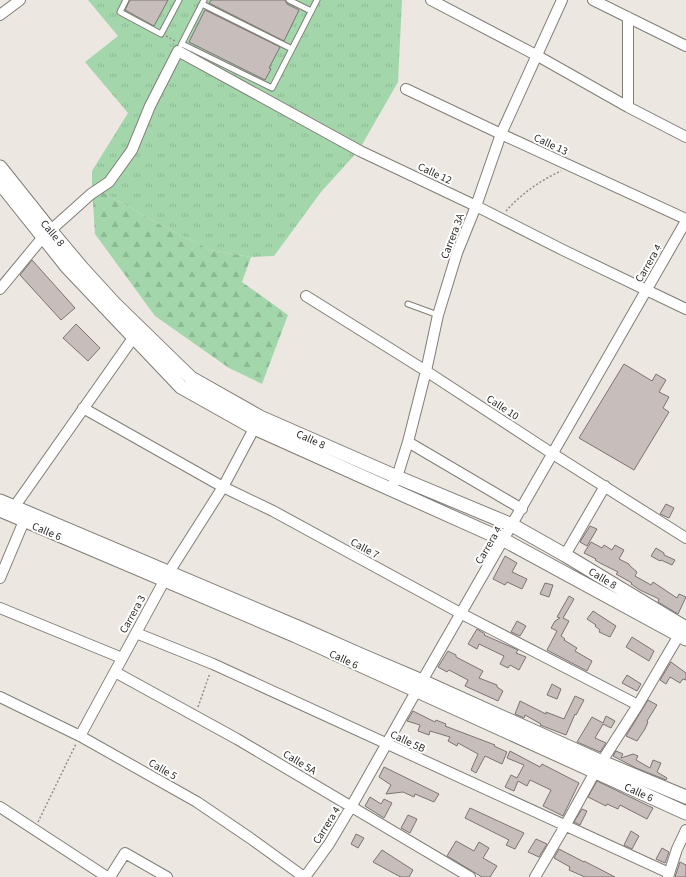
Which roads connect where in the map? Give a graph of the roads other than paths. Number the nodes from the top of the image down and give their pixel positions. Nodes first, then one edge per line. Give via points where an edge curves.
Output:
1 (20, 0) edge
2 (126, 0) edge
3 (179, 0) edge
4 (289, 0) edge
5 (316, 0) edge
6 (431, 0) edge
7 (562, 0) edge
8 (593, 0) edge
9 (203, 2) edge
10 (311, 11) junction
11 (0, 15) edge
12 (628, 17) junction
13 (686, 46) edge
14 (180, 48) junction
15 (292, 49) junction
16 (536, 55) junction
17 (406, 89) dead end
18 (628, 107) junction
19 (501, 134) junction
20 (686, 137) edge
21 (0, 167) edge
22 (0, 183) edge
23 (476, 206) junction
24 (686, 220) edge
25 (47, 234) junction
26 (0, 290) edge
27 (647, 290) junction
28 (306, 296) dead end
29 (408, 304) dead end
30 (686, 309) edge
31 (438, 315) junction
32 (136, 333) junction
33 (426, 371) junction
34 (83, 408) junction
35 (257, 422) junction
36 (408, 442) junction
37 (553, 454) junction
38 (394, 483) junction
39 (604, 486) junction
40 (223, 487) junction
41 (0, 501) edge
42 (522, 509) junction
43 (8, 510) edge
44 (24, 521) junction
45 (512, 525) junction
46 (686, 538) edge
47 (504, 540) junction
48 (565, 555) junction
49 (167, 576) junction
50 (0, 578) edge
51 (0, 608) edge
52 (462, 614) junction
53 (684, 630) edge
54 (136, 633) junction
55 (122, 658) junction
56 (115, 672) junction
57 (420, 686) junction
58 (0, 697) edge
59 (638, 705) junction
60 (80, 736) junction
61 (387, 745) junction
62 (598, 767) junction
63 (686, 797) edge
64 (0, 807) edge
65 (351, 807) junction
66 (686, 813) edge
67 (565, 826) junction
68 (686, 830) edge
69 (668, 875) edge
70 (107, 877) edge
71 (110, 877) edge
72 (167, 877) edge
73 (305, 877) edge
74 (470, 877) edge
75 (535, 877) edge

1 - 11 street
2 - 3 lane via 120,12 161,34
4 - 10 lane
5 - 10 lane
6 - 16 street
7 - 16 street, Carrera 3A
8 - 12 street
9 - 14 lane
9 - 15 lane
10 - 15 lane
12 - 13 street
12 - 18 street
14 - 15 lane via 272,88
14 - 23 street, Calle 12 via 360,151
14 - 25 street via 150,106 132,150 109,182 91,194
16 - 18 street
16 - 19 street, Carrera 3A
17 - 19 street, Calle 13
18 - 20 street
19 - 23 street, Carrera 3A
19 - 24 street, Calle 13
21 - 25 street, Calle 8
22 - 25 street, Calle 8
23 - 27 street, Calle 12
23 - 31 street, Carrera 3A via 457,253
24 - 27 street, Carrera 4
25 - 26 street
25 - 32 street, Calle 8 via 114,303
27 - 30 street, Calle 12
27 - 37 street, Carrera 4
28 - 33 street, Calle 10
29 - 31 lane
31 - 33 street, Carrera 3A
32 - 34 street
32 - 35 street, Calle 8 via 190,378
33 - 36 street, Carrera 3A
33 - 37 street, Calle 10
34 - 40 street, Calle 7
34 - 43 street
35 - 38 street, Calle 8
35 - 40 street, Carrera 3
36 - 38 street, Carrera 3A
36 - 42 street
37 - 39 street, Calle 10
37 - 42 street, Carrera 4
38 - 45 street, Calle 8
38 - 47 street, Calle 8
39 - 46 street, Calle 10
39 - 48 street
40 - 49 street, Carrera 3
40 - 52 street, Calle 7 via 273,511
41 - 43 street, Calle 6
42 - 45 street, Carrera 4
43 - 44 street, Calle 6
43 - 49 street, Calle 6
44 - 49 street, Calle 6
44 - 50 street
45 - 47 street, Carrera 4
45 - 48 street, Calle 8
47 - 52 street, Carrera 4
47 - 53 street, Calle 8
48 - 53 street, Calle 8
49 - 54 street, Carrera 3
49 - 57 street, Calle 6 via 298,632 361,655
51 - 55 street
52 - 57 street, Carrera 4
52 - 59 street, Calle 7
53 - 59 street
54 - 55 street, Carrera 3
54 - 61 street, Calle 5B via 213,664
55 - 56 street, Carrera 3
56 - 60 street, Carrera 3
56 - 65 street, Calle 5A via 238,739
57 - 61 street, Carrera 4
57 - 62 street, Calle 6
58 - 60 street, Calle 5
59 - 62 street
60 - 73 street, Calle 5 via 197,802
61 - 65 street, Carrera 4
61 - 67 street, Calle 5B
62 - 63 street, Calle 6
62 - 66 street, Calle 6
62 - 67 street
64 - 70 street
65 - 73 street, Carrera 4
65 - 74 street, Calle 5A
67 - 69 street, Calle 5B
67 - 75 street
68 - 69 street
71 - 72 street via 125,853

